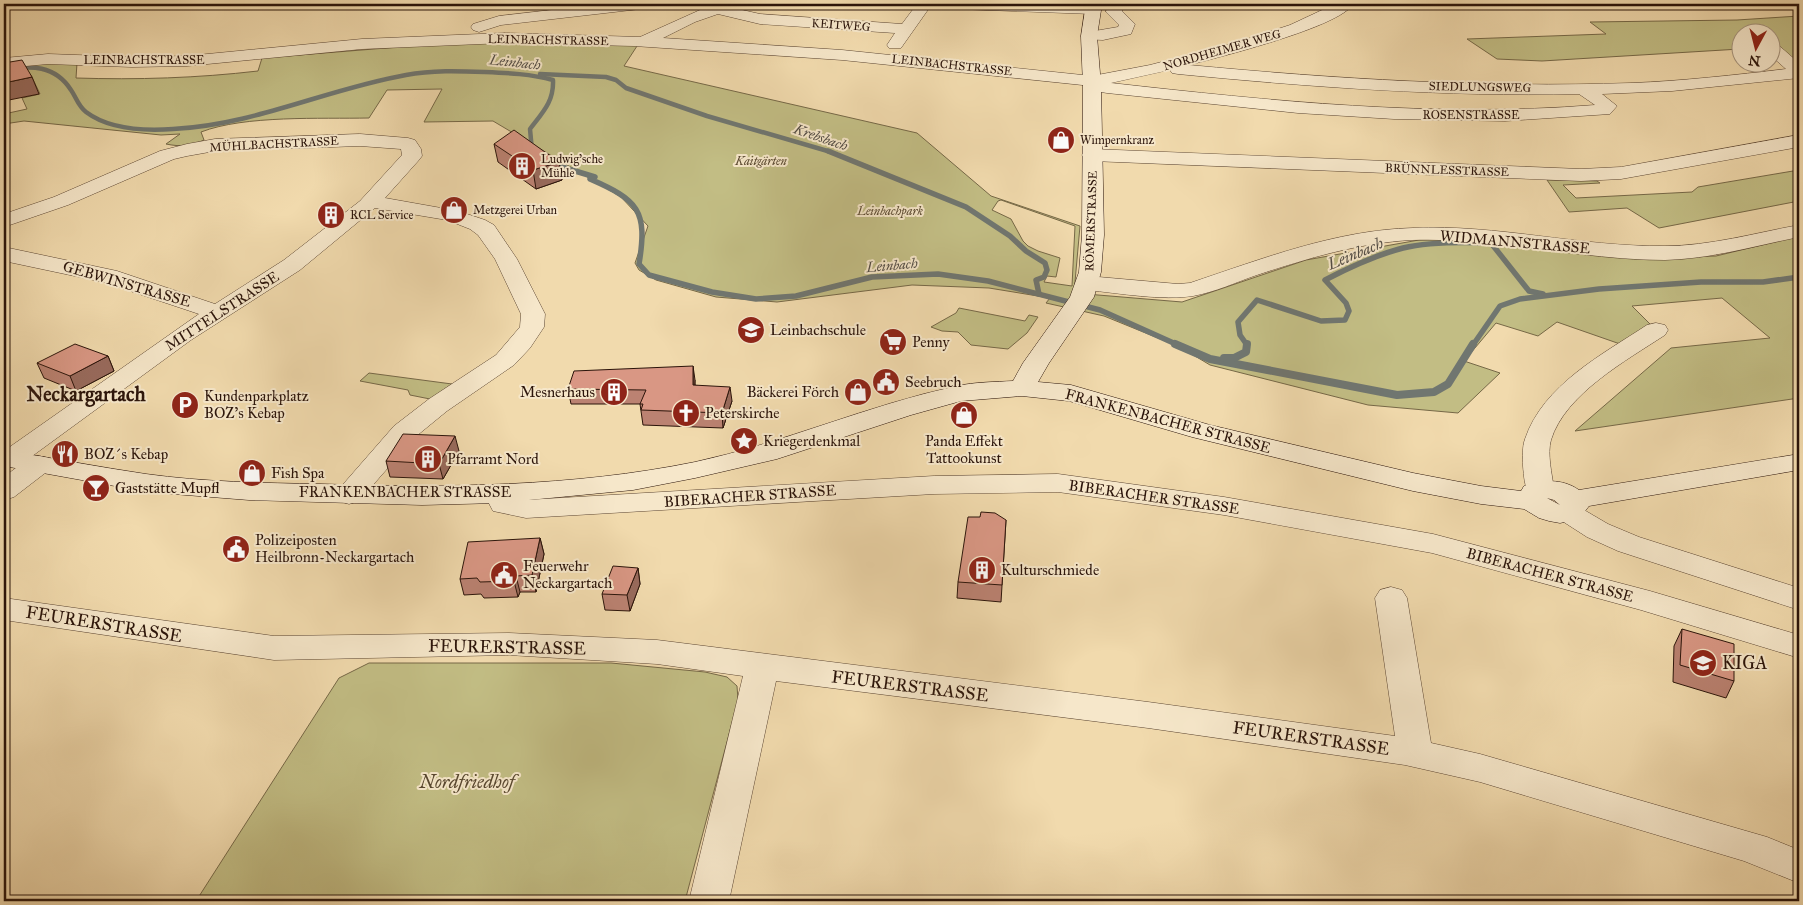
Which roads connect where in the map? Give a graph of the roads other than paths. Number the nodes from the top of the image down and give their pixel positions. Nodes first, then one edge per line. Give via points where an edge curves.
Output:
1 (640, 4) edge
2 (696, 4) edge
3 (924, 4) edge
4 (958, 4) edge
5 (1115, 4) edge
6 (1346, 4) edge
7 (723, 6) edge
8 (1093, 6) edge
9 (906, 30) junction
10 (1089, 36) junction
11 (467, 39) junction
12 (643, 42) junction
13 (1780, 55) edge
14 (885, 59) junction
15 (4, 63) edge
16 (1162, 68) junction
17 (1799, 73) edge
18 (1325, 82) junction
19 (1092, 83) junction
20 (1583, 89) junction
21 (1332, 110) junction
22 (1799, 141) edge
23 (408, 144) joint
24 (1092, 155) junction
25 (373, 199) junction
26 (4, 221) edge
27 (1799, 231) edge
28 (4, 254) edge
29 (1081, 297) junction
30 (219, 312) junction
31 (1656, 330) dead end
32 (1022, 388) junction
33 (7, 459) edge
34 (1799, 462) edge
35 (38, 464) junction
36 (4, 491) edge
37 (498, 494) junction
38 (349, 495) junction
39 (1537, 495) junction
40 (1571, 506) junction
41 (1391, 598) dead end
42 (1799, 600) edge
43 (4, 609) edge
44 (1799, 647) edge
45 (762, 667) junction
46 (1415, 753) junction
47 (1799, 867) edge
48 (709, 901) edge

1 - 11 street via 499,21 478,28
2 - 7 street, KEITWEG
3 - 9 street
4 - 8 street
5 - 10 street via 1114,12 1127,24 1125,31
6 - 16 street, NORDHEIMER WEG via 1320,19 1269,38
7 - 9 street, KEITWEG via 760,19
7 - 12 street
8 - 10 street, RÖMERSTRASSE
9 - 14 street
10 - 19 street, RÖMERSTRASSE
11 - 12 street, LEINBACHSTRASSE
11 - 15 street, LEINBACHSTRASSE via 362,44 186,61 48,59
12 - 14 street, LEINBACHSTRASSE
13 - 17 street
14 - 19 street, LEINBACHSTRASSE
16 - 18 street, SIEDLUNGSWEG
16 - 19 street, NORDHEIMER WEG
17 - 20 street, SIEDLUNGSWEG via 1633,88
18 - 20 street, SIEDLUNGSWEG
18 - 21 street
19 - 21 street, ROSENSTRASSE via 1252,104
19 - 24 street, RÖMERSTRASSE
20 - 21 street, ROSENSTRASSE via 1608,106 1604,110 1492,116
22 - 24 street, BRÜNNLESSTRASSE via 1621,173 1581,176
23 - 25 street, MITTELSTRASSE via 412,156
23 - 26 street, MÜHLBACHSTRASSE via 360,140 215,145 187,150 167,155 62,201
24 - 29 street, RÖMERSTRASSE via 1090,272
25 - 30 street, MITTELSTRASSE via 292,266
25 - 38 street via 378,203 456,216 485,228 533,314 532,327 505,360 404,432
27 - 29 street, WIDMANNSTRASSE via 1666,253 1572,247 1462,234 1412,234 1346,242 1178,292
28 - 30 street, GEBWINSTRASSE via 109,276
29 - 32 street, RÖMERSTRASSE
30 - 33 street, MITTELSTRASSE
31 - 39 street via 1593,372 1555,408 1538,440
32 - 37 street, FRANKENBACHER STRASSE via 960,393 767,453 695,470 623,482
32 - 39 street, FRANKENBACHER STRASSE via 1071,393 1202,431 1413,482 1482,495
33 - 35 street, FRANKENBACHER STRASSE
34 - 40 street
35 - 36 street
35 - 38 street, FRANKENBACHER STRASSE via 148,483
37 - 38 street, FRANKENBACHER STRASSE
37 - 44 street, BIBERACHER STRASSE via 504,505 526,509 934,485 1058,483 1367,530 1433,544 1631,596
39 - 40 street, FRANKENBACHER STRASSE via 1558,491
40 - 42 street, FRANKENBACHER STRASSE via 1585,524 1606,535
41 - 46 street
43 - 45 street, FEURERSTRASSE via 274,648 509,644 657,652
45 - 46 street, FEURERSTRASSE via 1148,715
45 - 48 street
46 - 47 street, FEURERSTRASSE via 1480,768 1753,848

